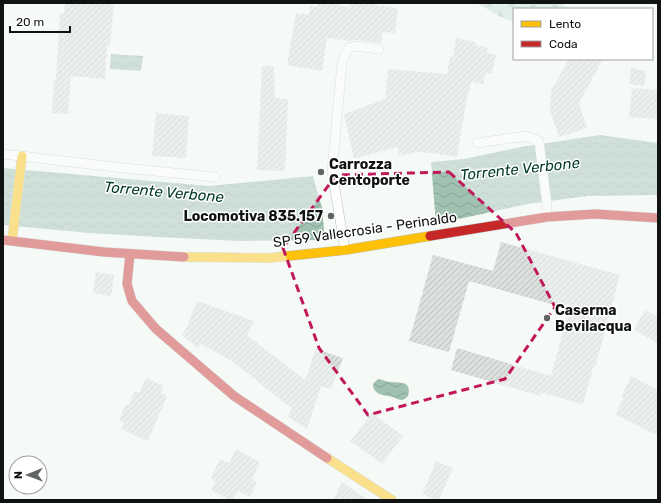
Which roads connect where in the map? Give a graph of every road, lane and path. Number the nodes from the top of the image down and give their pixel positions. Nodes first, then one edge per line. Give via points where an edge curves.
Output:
1 (379, 49) dead end
2 (477, 143) dead end
3 (3, 154) edge
4 (22, 160) junction
5 (215, 177) dead end
6 (547, 217) junction
7 (658, 218) edge
8 (9, 238) edge
9 (345, 250) junction
10 (130, 254) junction
11 (392, 500) edge

1 - 9 lane via 356,46 349,48 342,63 332,171
2 - 6 lane via 526,136 539,141
3 - 4 lane
4 - 5 lane
4 - 8 main road
6 - 7 main road, SP 59 Vallecrosia - Perinaldo via 595,214
6 - 9 main road, SP 59 Vallecrosia - Perinaldo
8 - 10 main road, SP 59 Vallecrosia - Perinaldo
9 - 10 main road, SP 59 Vallecrosia - Perinaldo via 269,258 194,258
10 - 11 main road via 127,284 132,301 156,329 234,396

